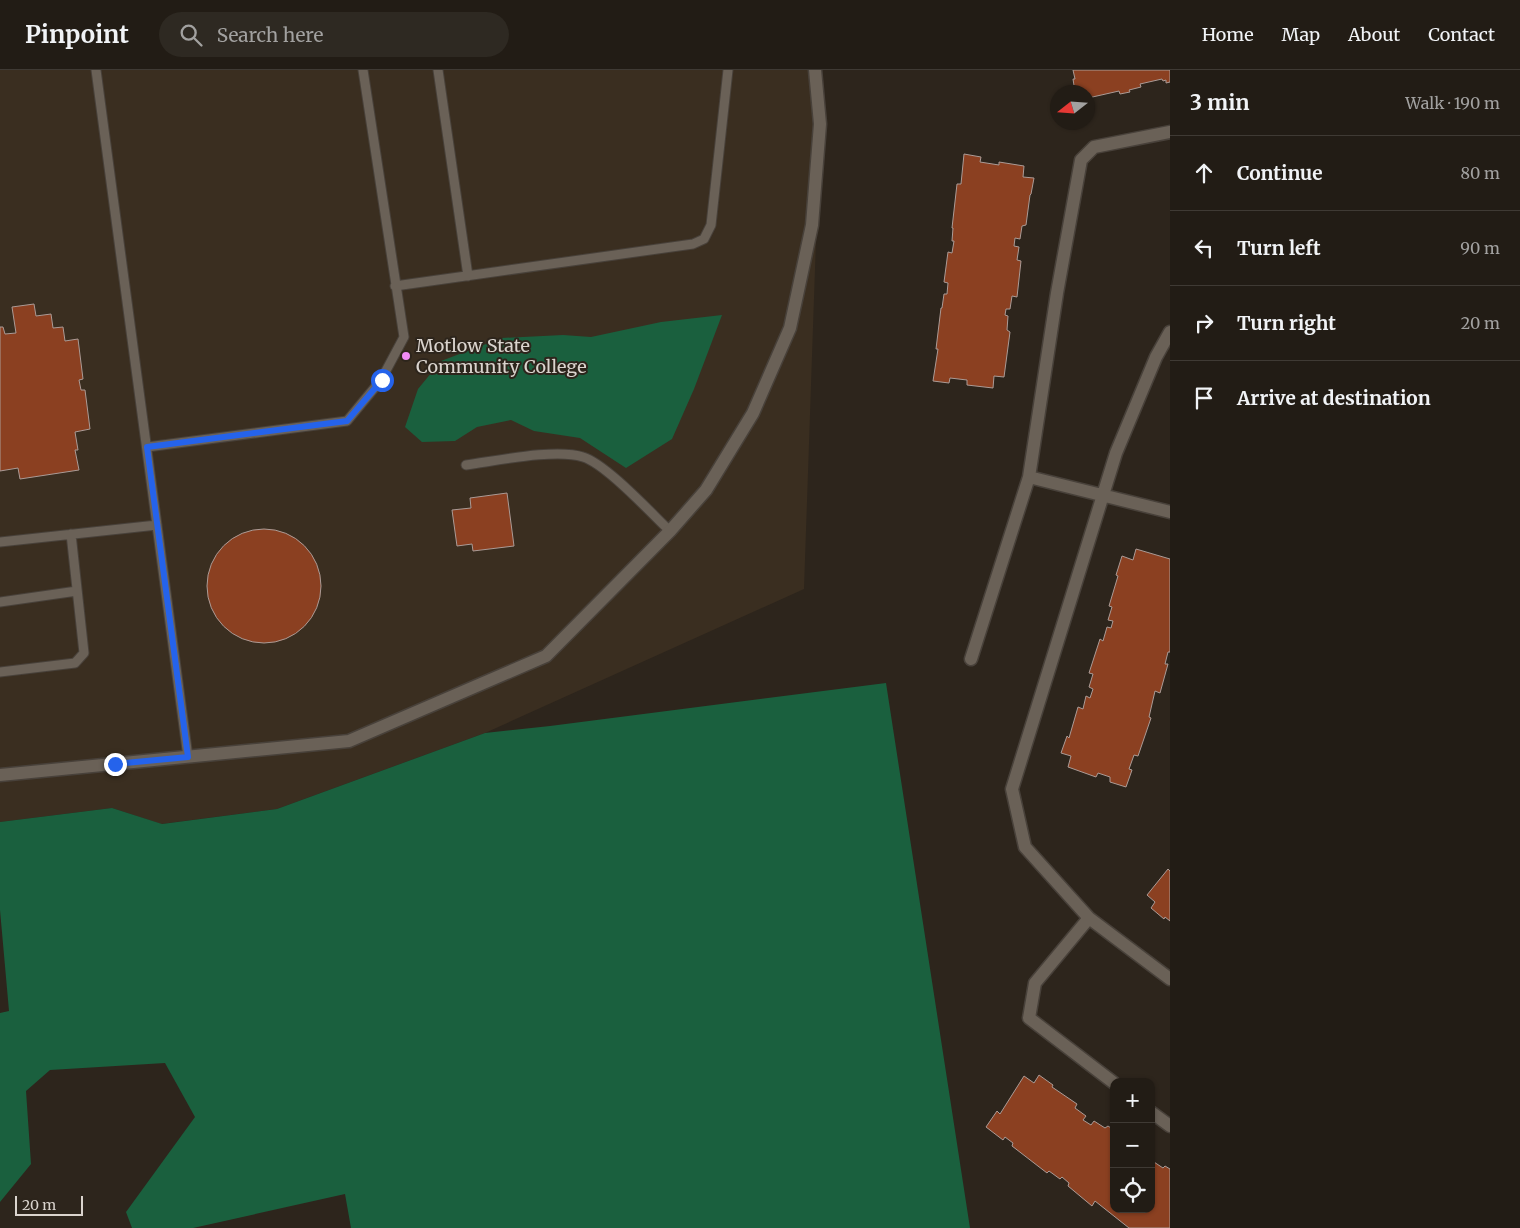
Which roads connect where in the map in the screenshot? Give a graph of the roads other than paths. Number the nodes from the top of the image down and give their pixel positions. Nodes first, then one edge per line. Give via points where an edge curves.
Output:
1 (96, 70) edge
2 (363, 70) edge
3 (438, 70) edge
4 (728, 70) edge
5 (815, 70) edge
6 (1170, 132) edge
7 (468, 276) junction
8 (396, 286) junction
9 (1170, 332) edge
10 (147, 447) junction
11 (466, 465) dead end
12 (1029, 477) junction
13 (1103, 494) junction
14 (1170, 512) edge
15 (157, 525) junction
16 (670, 531) junction
17 (71, 534) junction
18 (0, 542) edge
19 (78, 591) junction
20 (0, 602) edge
21 (972, 659) dead end
22 (0, 672) edge
23 (188, 757) junction
24 (0, 775) edge
25 (1089, 918) junction
26 (1170, 979) edge
27 (1110, 1080) edge
28 (1155, 1115) edge
29 (1170, 1126) edge

1 - 10 lane
2 - 8 lane
3 - 7 lane
4 - 7 lane via 711,225 704,239 693,244
5 - 16 street via 820,124 812,225 790,328 753,414 706,490
6 - 12 street via 1094,147 1081,160 1056,293
7 - 8 lane
8 - 10 lane via 404,337 382,380 347,421
9 - 13 street via 1156,356 1116,453
10 - 15 lane
11 - 16 lane via 562,453 584,457 602,467
12 - 13 street
12 - 21 street
13 - 14 street
13 - 25 street via 1012,788 1025,847
15 - 17 lane
15 - 23 lane
16 - 23 street via 546,656 349,741
17 - 18 lane
17 - 19 lane
19 - 20 lane
19 - 22 lane via 84,653 75,664
23 - 24 street
25 - 26 street
25 - 27 street via 1035,983 1029,1018
28 - 29 street

